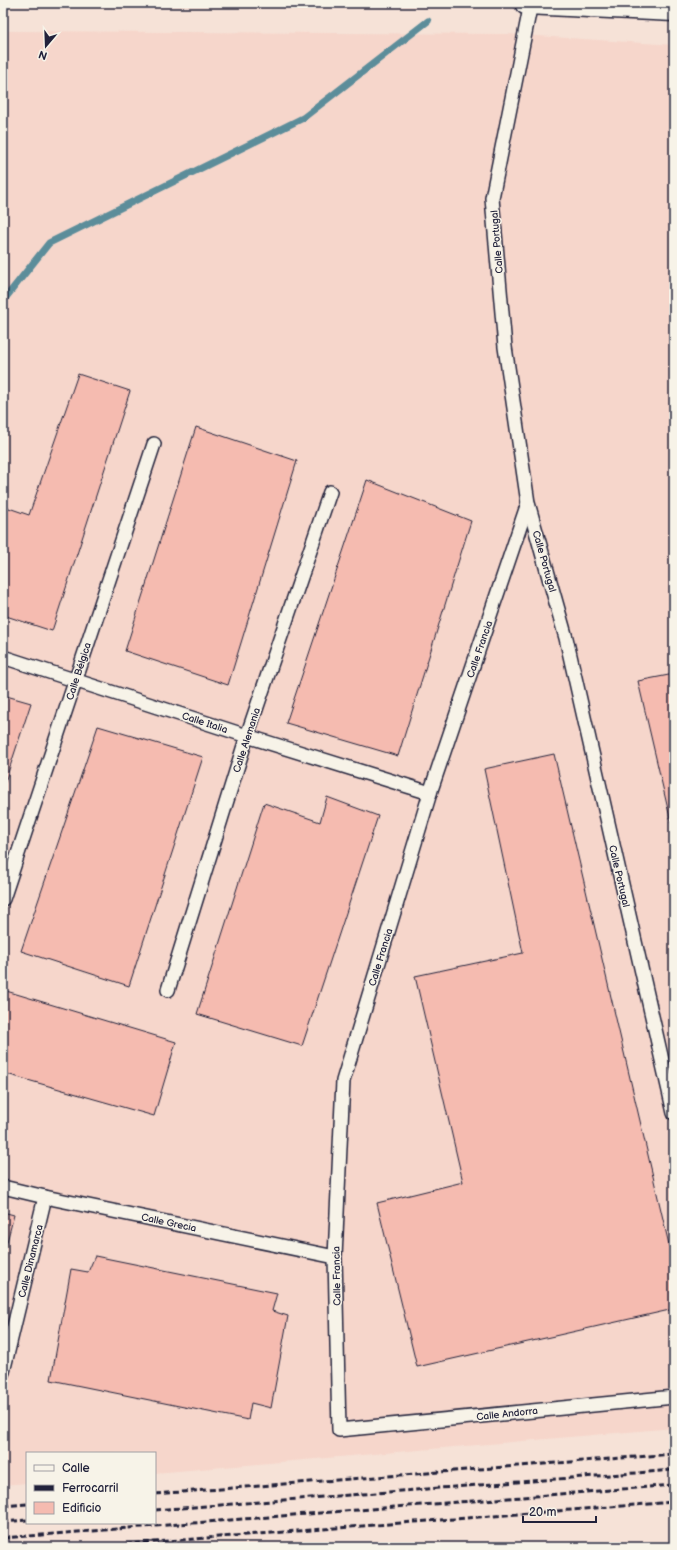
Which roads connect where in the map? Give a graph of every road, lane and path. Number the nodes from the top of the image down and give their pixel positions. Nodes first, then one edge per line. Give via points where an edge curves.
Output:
1 (526, 3) edge
2 (531, 3) edge
3 (674, 10) edge
4 (154, 444) dead end
5 (330, 492) dead end
6 (528, 503) junction
7 (3, 657) edge
8 (75, 681) junction
9 (247, 736) junction
10 (430, 793) junction
11 (3, 899) edge
12 (168, 990) dead end
13 (674, 1112) edge
14 (3, 1187) edge
15 (45, 1197) junction
16 (335, 1257) junction
17 (3, 1372) edge
18 (674, 1397) edge
19 (339, 1430) joint

1 - 2 main road
2 - 3 main road
2 - 6 lane, Calle Portugal via 492,198 505,347
4 - 8 lane, Calle Bélgica
5 - 9 lane, Calle Alemania
6 - 10 lane, Calle Francia
6 - 13 lane, Calle Portugal via 566,638
7 - 8 lane, Calle Italia
8 - 9 lane, Calle Italia
8 - 11 lane, Calle Bélgica
9 - 10 lane, Calle Italia
9 - 12 lane, Calle Alemania
10 - 16 lane, Calle Francia via 343,1081
14 - 15 lane, Calle Grecia
15 - 16 lane, Calle Grecia
15 - 17 lane, Calle Dinamarca
16 - 19 lane, Calle Francia
18 - 19 lane, Calle Andorra

